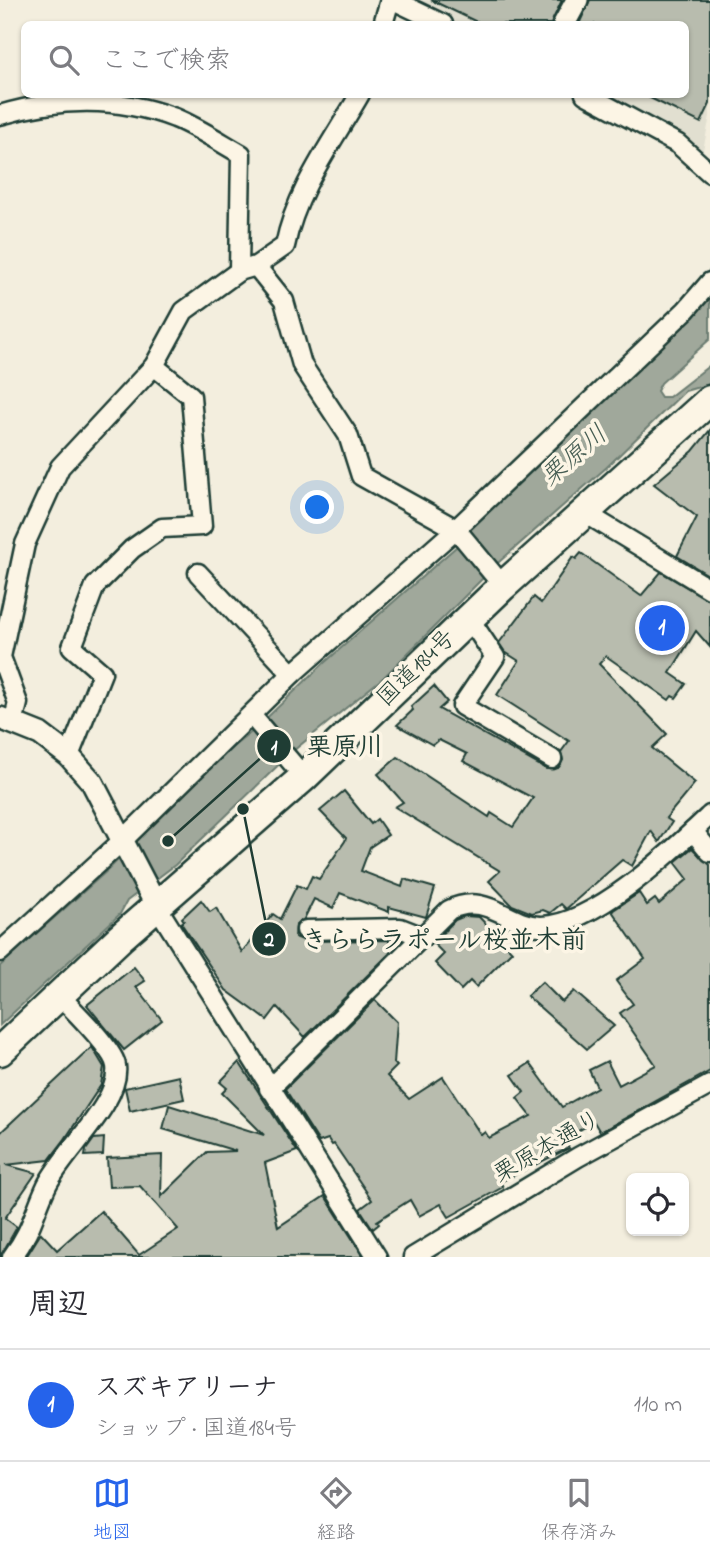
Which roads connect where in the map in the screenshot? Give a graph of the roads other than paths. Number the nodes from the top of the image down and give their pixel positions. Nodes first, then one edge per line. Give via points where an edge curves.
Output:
1 (391, 0) edge
2 (577, 0) edge
3 (384, 21) edge
4 (436, 21) edge
5 (566, 21) edge
6 (358, 98) edge
7 (592, 98) edge
8 (0, 115) edge
9 (710, 173) edge
10 (248, 269) junction
11 (710, 282) edge
12 (154, 366) junction
13 (710, 400) edge
14 (585, 513) junction
15 (459, 534) junction
16 (198, 573) dead end
17 (498, 580) junction
18 (710, 589) edge
19 (469, 618) junction
20 (292, 674) junction
21 (6, 721) edge
22 (256, 721) junction
23 (69, 756) junction
24 (552, 759) dead end
25 (298, 770) junction
26 (710, 816) edge
27 (693, 831) junction
28 (124, 847) junction
29 (710, 852) edge
30 (152, 896) junction
31 (306, 930) dead end
32 (423, 937) junction
33 (0, 952) edge
34 (60, 996) junction
35 (0, 1051) edge
36 (710, 1084) edge
37 (269, 1089) junction
38 (12, 1257) edge
39 (377, 1257) edge
40 (413, 1257) edge

1 - 3 street
1 - 4 street
2 - 5 street
6 - 10 street via 290,218 285,246
7 - 9 street via 678,144
8 - 10 street via 43,103 107,102 175,118 241,154
10 - 12 street via 184,311
10 - 15 street via 284,301 302,365 348,435 361,476
11 - 15 street
12 - 21 street via 60,467 25,544 1,657 18,703
12 - 23 street via 191,396 202,526 162,528 132,549 95,586 72,647 102,673
13 - 14 highway, 国道184号
14 - 17 highway, 国道184号
14 - 18 street
15 - 17 street
15 - 20 street
16 - 20 street
17 - 19 highway, 国道184号
19 - 24 street via 495,657 462,706
19 - 25 highway, 国道184号
20 - 22 street
21 - 23 street via 40,734
22 - 25 street
22 - 28 street
23 - 28 street via 92,782
25 - 30 highway, 国道184号
26 - 27 street
27 - 29 street
27 - 32 street via 590,913 541,926 477,904 461,905 449,910
28 - 30 street
28 - 33 street
30 - 34 highway, 国道184号
30 - 37 street
31 - 32 street via 400,928
32 - 37 street
34 - 35 highway, 国道184号
34 - 38 street via 114,1057 117,1077 110,1097 47,1185 33,1225
36 - 40 street, 栗原本通り
37 - 39 street

